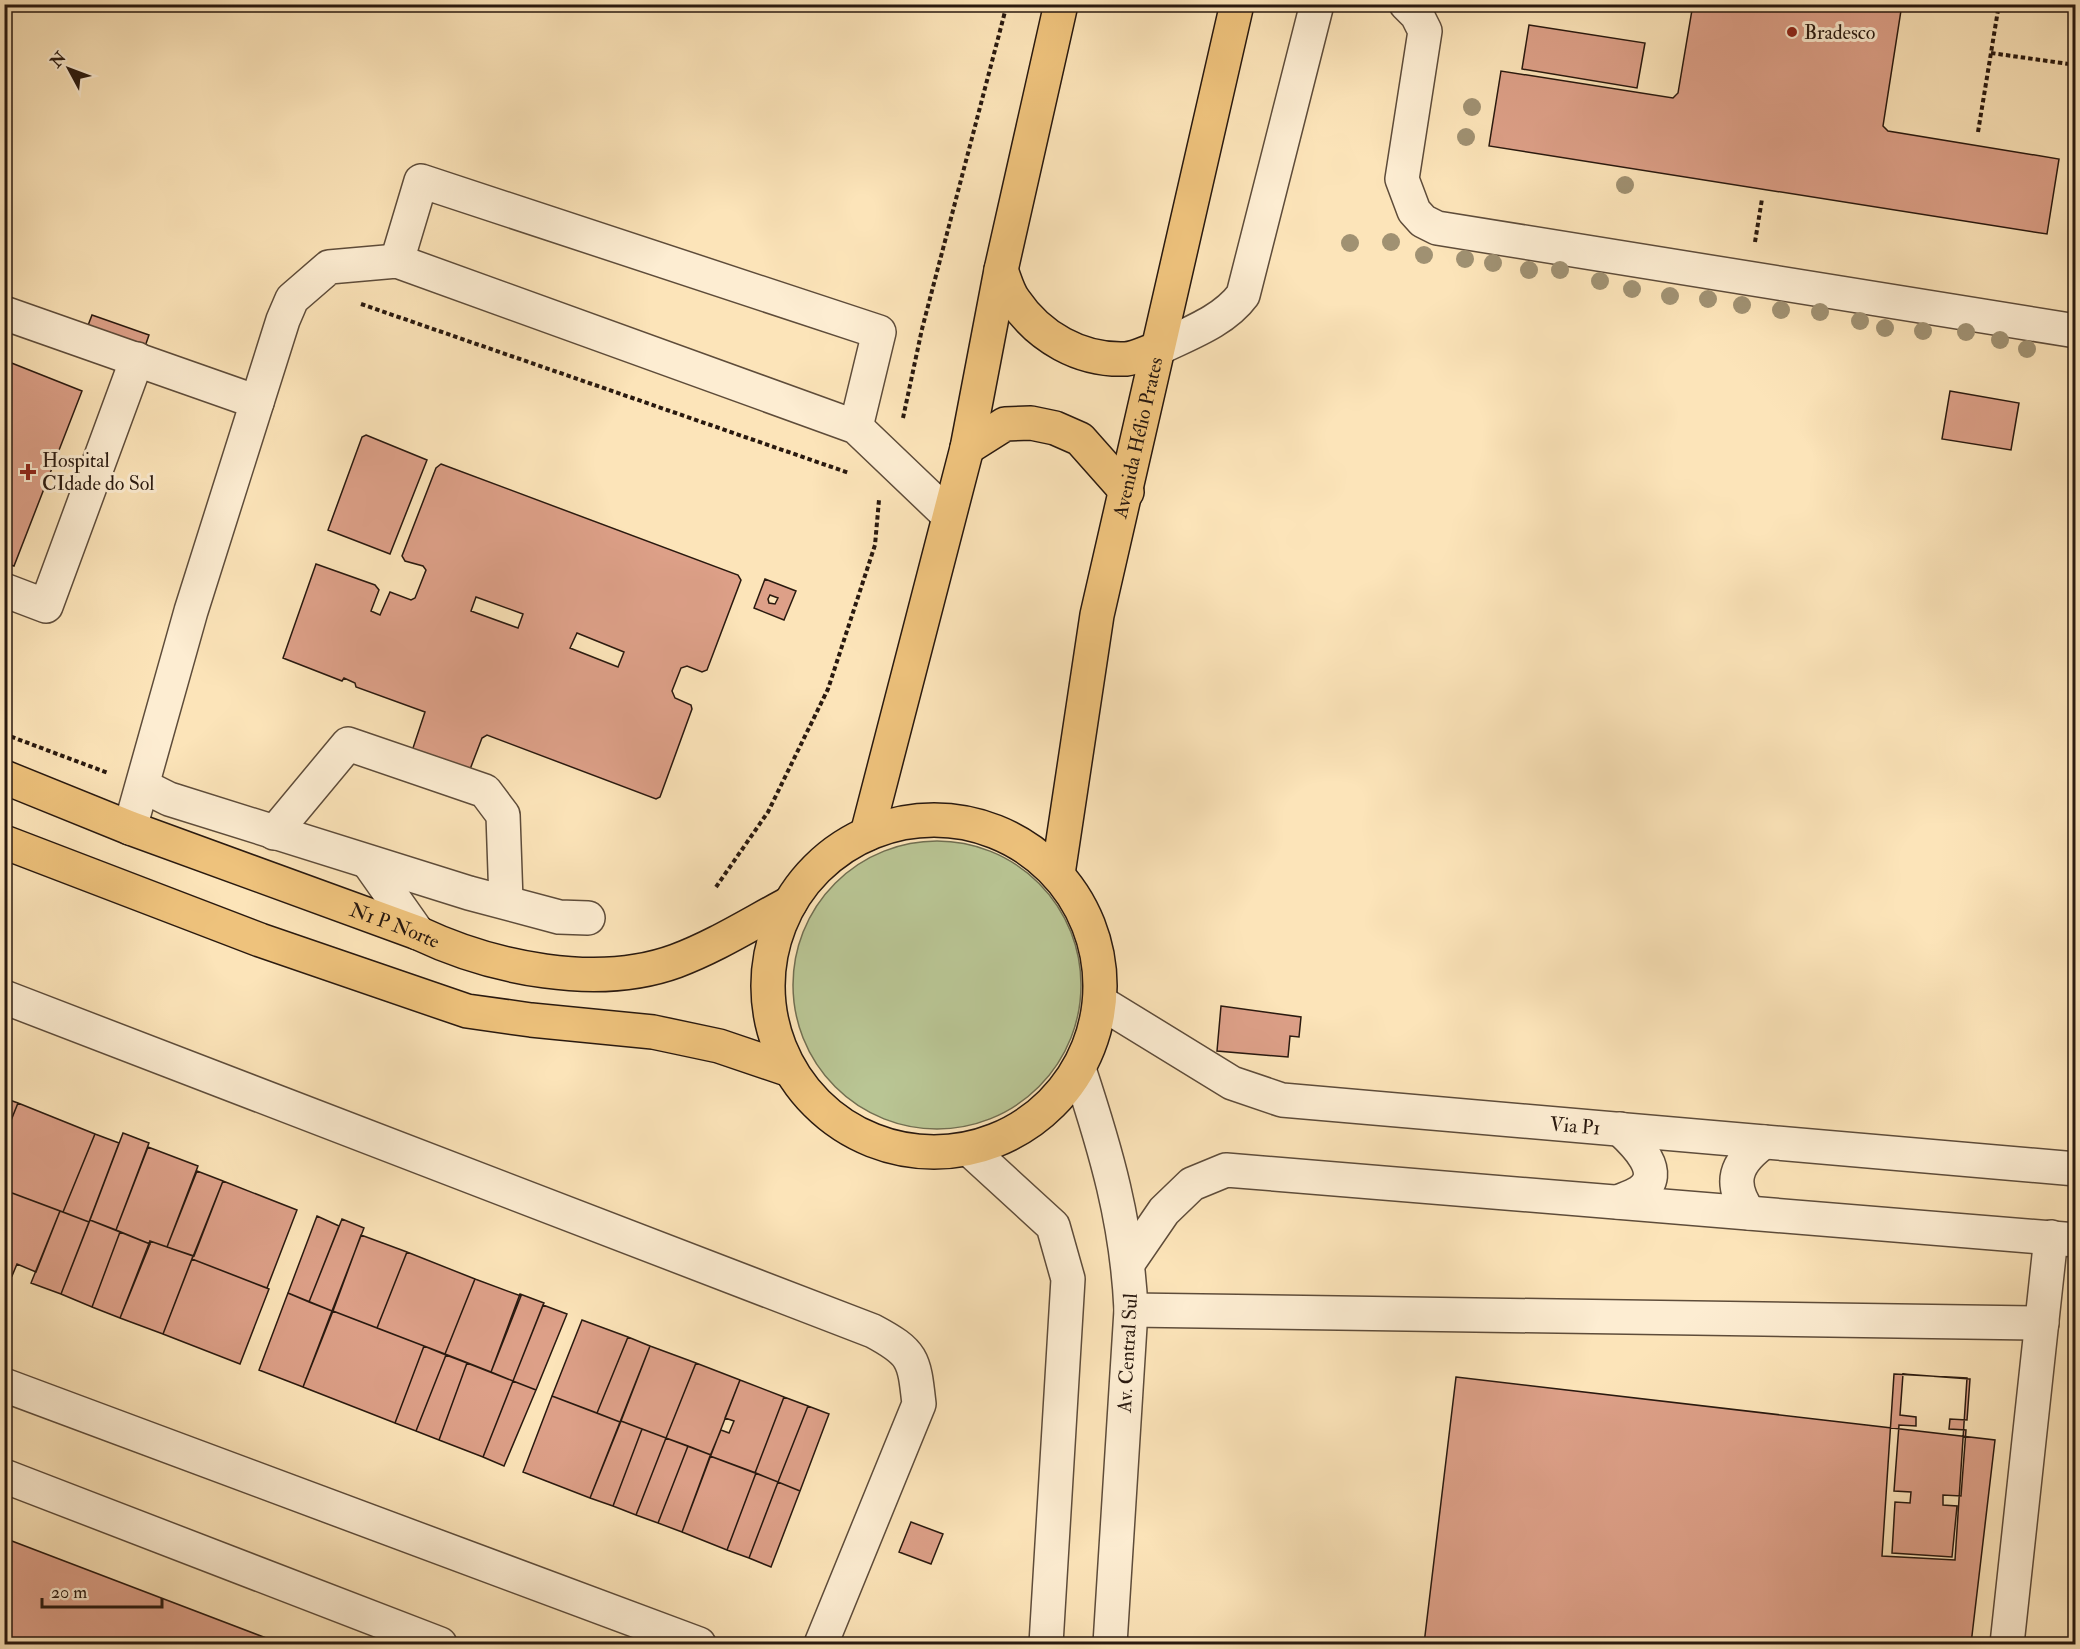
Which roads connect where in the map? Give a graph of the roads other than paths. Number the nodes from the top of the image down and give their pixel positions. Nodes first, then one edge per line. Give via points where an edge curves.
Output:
1 (1061, 4) edge
2 (1237, 4) edge
3 (1317, 4) edge
4 (1406, 4) edge
5 (397, 261) junction
6 (1001, 270) junction
7 (4, 313) edge
8 (2076, 331) edge
9 (1157, 349) junction
10 (137, 359) junction
11 (256, 402) junction
12 (856, 427) junction
13 (967, 448) junction
14 (1127, 492) junction
15 (948, 515) junction
16 (4, 590) edge
17 (4, 777) edge
18 (143, 786) junction
19 (130, 828) junction
20 (274, 833) junction
21 (867, 834) junction
22 (4, 842) edge
23 (368, 862) junction
24 (1058, 874) junction
25 (506, 901) junction
26 (790, 903) junction
27 (588, 918) dead end
28 (418, 933) junction
29 (4, 997) edge
30 (1100, 1002) junction
31 (1079, 1069) junction
32 (790, 1070) junction
33 (1620, 1129) junction
34 (1764, 1142) junction
35 (969, 1149) junction
36 (2076, 1169) edge
37 (1618, 1202) junction
38 (1749, 1213) junction
39 (2063, 1238) edge
40 (1129, 1262) junction
41 (1131, 1310) junction
42 (2042, 1323) junction
43 (4, 1385) edge
44 (4, 1476) edge
45 (440, 1644) edge
46 (699, 1644) edge
47 (821, 1644) edge
48 (1046, 1644) edge
49 (1110, 1644) edge
50 (2007, 1644) edge

1 - 6 main road
2 - 9 main road, Avenida Hélio Prates
3 - 9 street via 1243,295 1221,317
4 - 8 street via 1425,31 1402,180 1414,210 1423,221 1437,228
5 - 11 street via 329,267 292,300
5 - 12 street
5 - 12 street via 421,182 879,332
6 - 9 main road via 1012,298 1052,340 1106,358 1128,359
6 - 13 main road
7 - 10 street
9 - 14 main road, Avenida Hélio Prates
10 - 11 street
10 - 16 street via 46,606
11 - 18 street via 162,710
12 - 15 street
13 - 14 main road via 1005,424 1031,423 1055,428 1080,439
13 - 15 main road
14 - 24 main road, Avenida Hélio Prates via 1097,615
15 - 21 main road
17 - 19 main road, N1 P Norte
18 - 19 street
18 - 20 street via 169,800
19 - 28 main road, N1 P Norte
20 - 23 street
20 - 25 street via 348,744 485,791 503,816
21 - 24 main road via 900,823 934,819 969,823 1003,833 1032,850
21 - 26 main road via 810,875
22 - 32 main road via 249,936 467,1011 653,1032 719,1046
23 - 25 street
23 - 28 street
24 - 30 main road via 1079,902 1093,934 1100,968
25 - 27 street via 559,917
26 - 28 main road, N1 P Norte via 712,946 673,962 624,973 584,976 457,952
26 - 32 main road via 776,935 768,969 768,1004 776,1038
29 - 47 street via 862,1326 900,1345 915,1364 919,1404
30 - 31 main road via 1093,1036
30 - 33 street, Via P1 via 1232,1083 1282,1100
31 - 35 main road via 1058,1097 1032,1120 1002,1138
31 - 40 street, Av. Central Sul via 1110,1164
32 - 35 main road via 810,1098 836,1122 866,1139 934,1153
33 - 34 street, Via P1
33 - 37 street via 1638,1145 1651,1172 1650,1181 1641,1191
34 - 36 street, Via P1
34 - 38 street via 1752,1150 1737,1173 1735,1190
35 - 48 street via 1053,1226 1068,1279
37 - 38 street
37 - 40 street via 1227,1170 1192,1184 1171,1204
38 - 39 street
39 - 42 street
40 - 41 street, Av. Central Sul
41 - 42 street
41 - 49 street, Av. Central Sul
42 - 50 street
43 - 46 street
44 - 45 street

